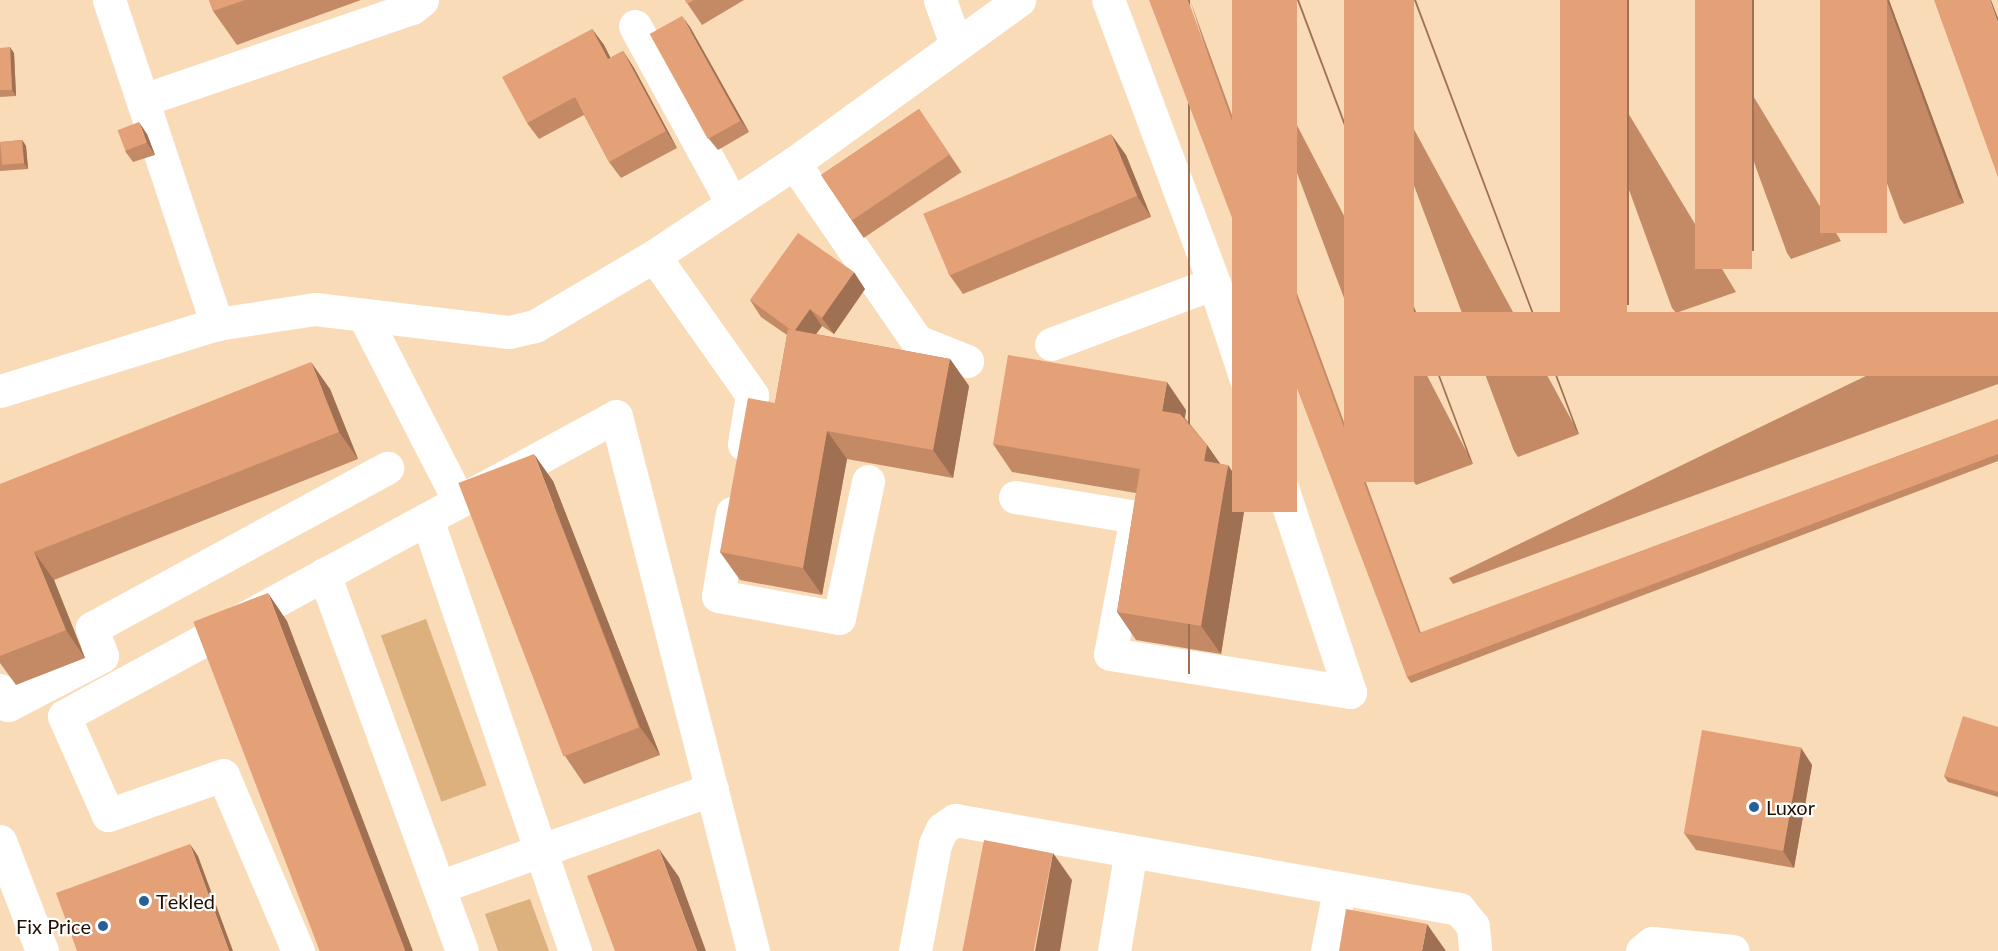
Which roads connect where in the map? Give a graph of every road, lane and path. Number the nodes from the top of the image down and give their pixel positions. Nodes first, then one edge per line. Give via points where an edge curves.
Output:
1 (109, 0) edge
2 (422, 0) edge
3 (940, 0) edge
4 (1019, 0) edge
5 (1108, 0) edge
6 (635, 26) dead end
7 (955, 42) junction
8 (146, 99) junction
9 (794, 163) junction
10 (732, 203) junction
11 (654, 256) junction
12 (1214, 284) junction
13 (364, 316) junction
14 (217, 324) junction
15 (1051, 344) dead end
16 (967, 361) dead end
17 (0, 391) edge
18 (387, 468) dead end
19 (868, 481) dead end
20 (1015, 497) dead end
21 (459, 501) junction
22 (427, 519) junction
23 (324, 574) junction
24 (0, 690) edge
25 (712, 789) junction
26 (0, 841) edge
27 (541, 850) junction
28 (1131, 851) junction
29 (439, 887) junction
30 (1339, 891) junction
31 (42, 951) edge
32 (298, 951) edge
33 (462, 951) edge
34 (575, 951) edge
35 (753, 951) edge
36 (915, 951) edge
37 (1114, 951) edge
38 (1327, 951) edge
39 (1475, 951) edge
40 (1642, 951) edge
41 (1733, 951) edge

1 - 8 street
2 - 8 street via 412,8
3 - 7 street
4 - 7 street
5 - 12 street
6 - 10 street
7 - 9 street
8 - 14 street
9 - 10 street
9 - 16 street via 917,340
10 - 11 street
11 - 13 street via 535,326 509,332
11 - 19 street via 752,395 718,596 839,618
12 - 15 street
12 - 20 street via 1350,692 1110,654 1136,517
13 - 14 street via 315,309
13 - 21 street
14 - 17 street
18 - 24 street via 92,628 102,656 8,705
21 - 22 street
21 - 25 street via 616,416
22 - 23 street
22 - 27 street
23 - 29 street
23 - 32 street via 64,716 108,815 223,775
25 - 27 street
25 - 35 street
26 - 31 street
27 - 29 street
27 - 34 street
28 - 30 street
28 - 36 street via 955,820 942,830 935,844
28 - 37 street
29 - 33 street
30 - 38 street
30 - 39 street via 1459,909 1473,926
40 - 41 street via 1652,943

